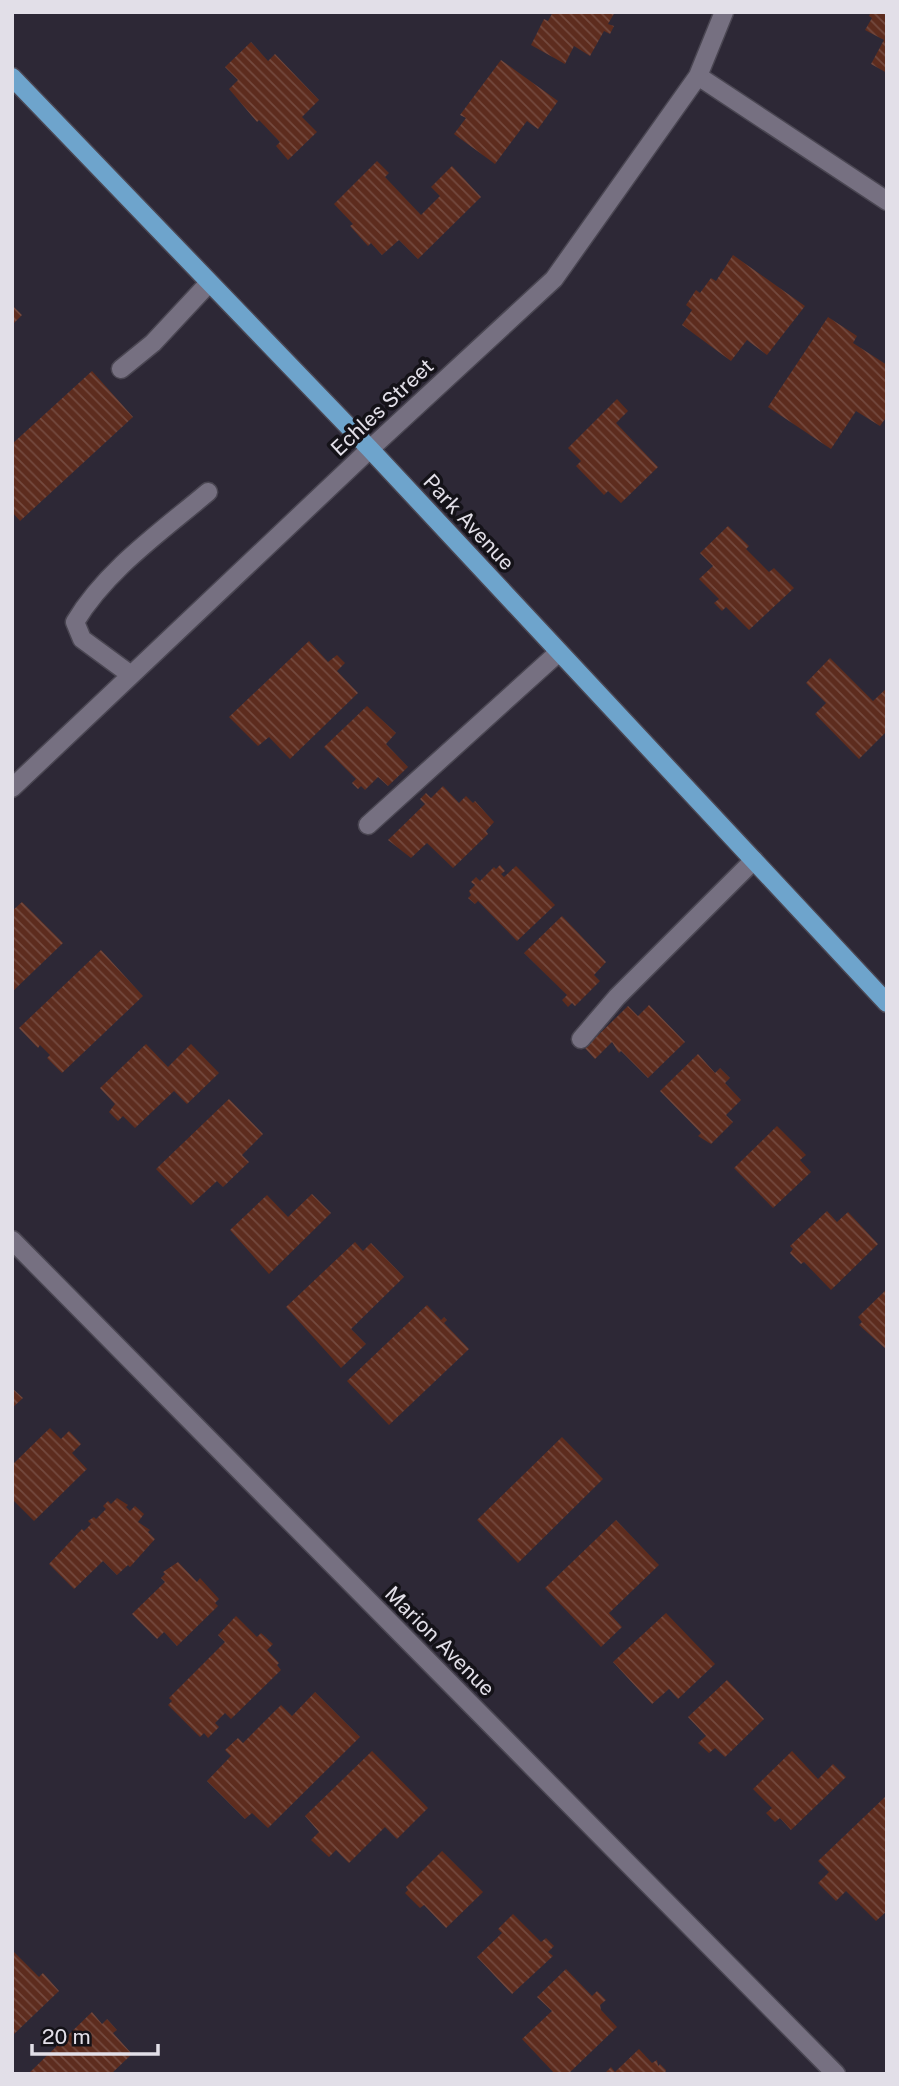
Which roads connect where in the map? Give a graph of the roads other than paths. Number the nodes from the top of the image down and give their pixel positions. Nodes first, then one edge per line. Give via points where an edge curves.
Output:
1 (724, 12) edge
2 (698, 76) junction
3 (12, 77) edge
4 (887, 201) edge
5 (208, 284) junction
6 (121, 369) dead end
7 (370, 449) junction
8 (208, 492) dead end
9 (559, 652) junction
10 (131, 675) junction
11 (12, 788) edge
12 (368, 825) dead end
13 (754, 860) junction
14 (887, 1003) edge
15 (581, 1039) dead end
16 (12, 1240) edge
17 (836, 2074) edge

1 - 2 street, Echles Street
2 - 4 street
2 - 7 street, Echles Street via 554,279
3 - 5 main road, Park Avenue
5 - 6 street via 153,343
5 - 7 main road, Park Avenue
7 - 9 main road, Park Avenue
7 - 10 street, Echles Street
8 - 10 street via 134,555 86,603 75,622 82,639
9 - 12 street
9 - 13 main road, Park Avenue
10 - 11 street, Echles Street
13 - 14 main road, Park Avenue
13 - 15 street
16 - 17 street, Marion Avenue

